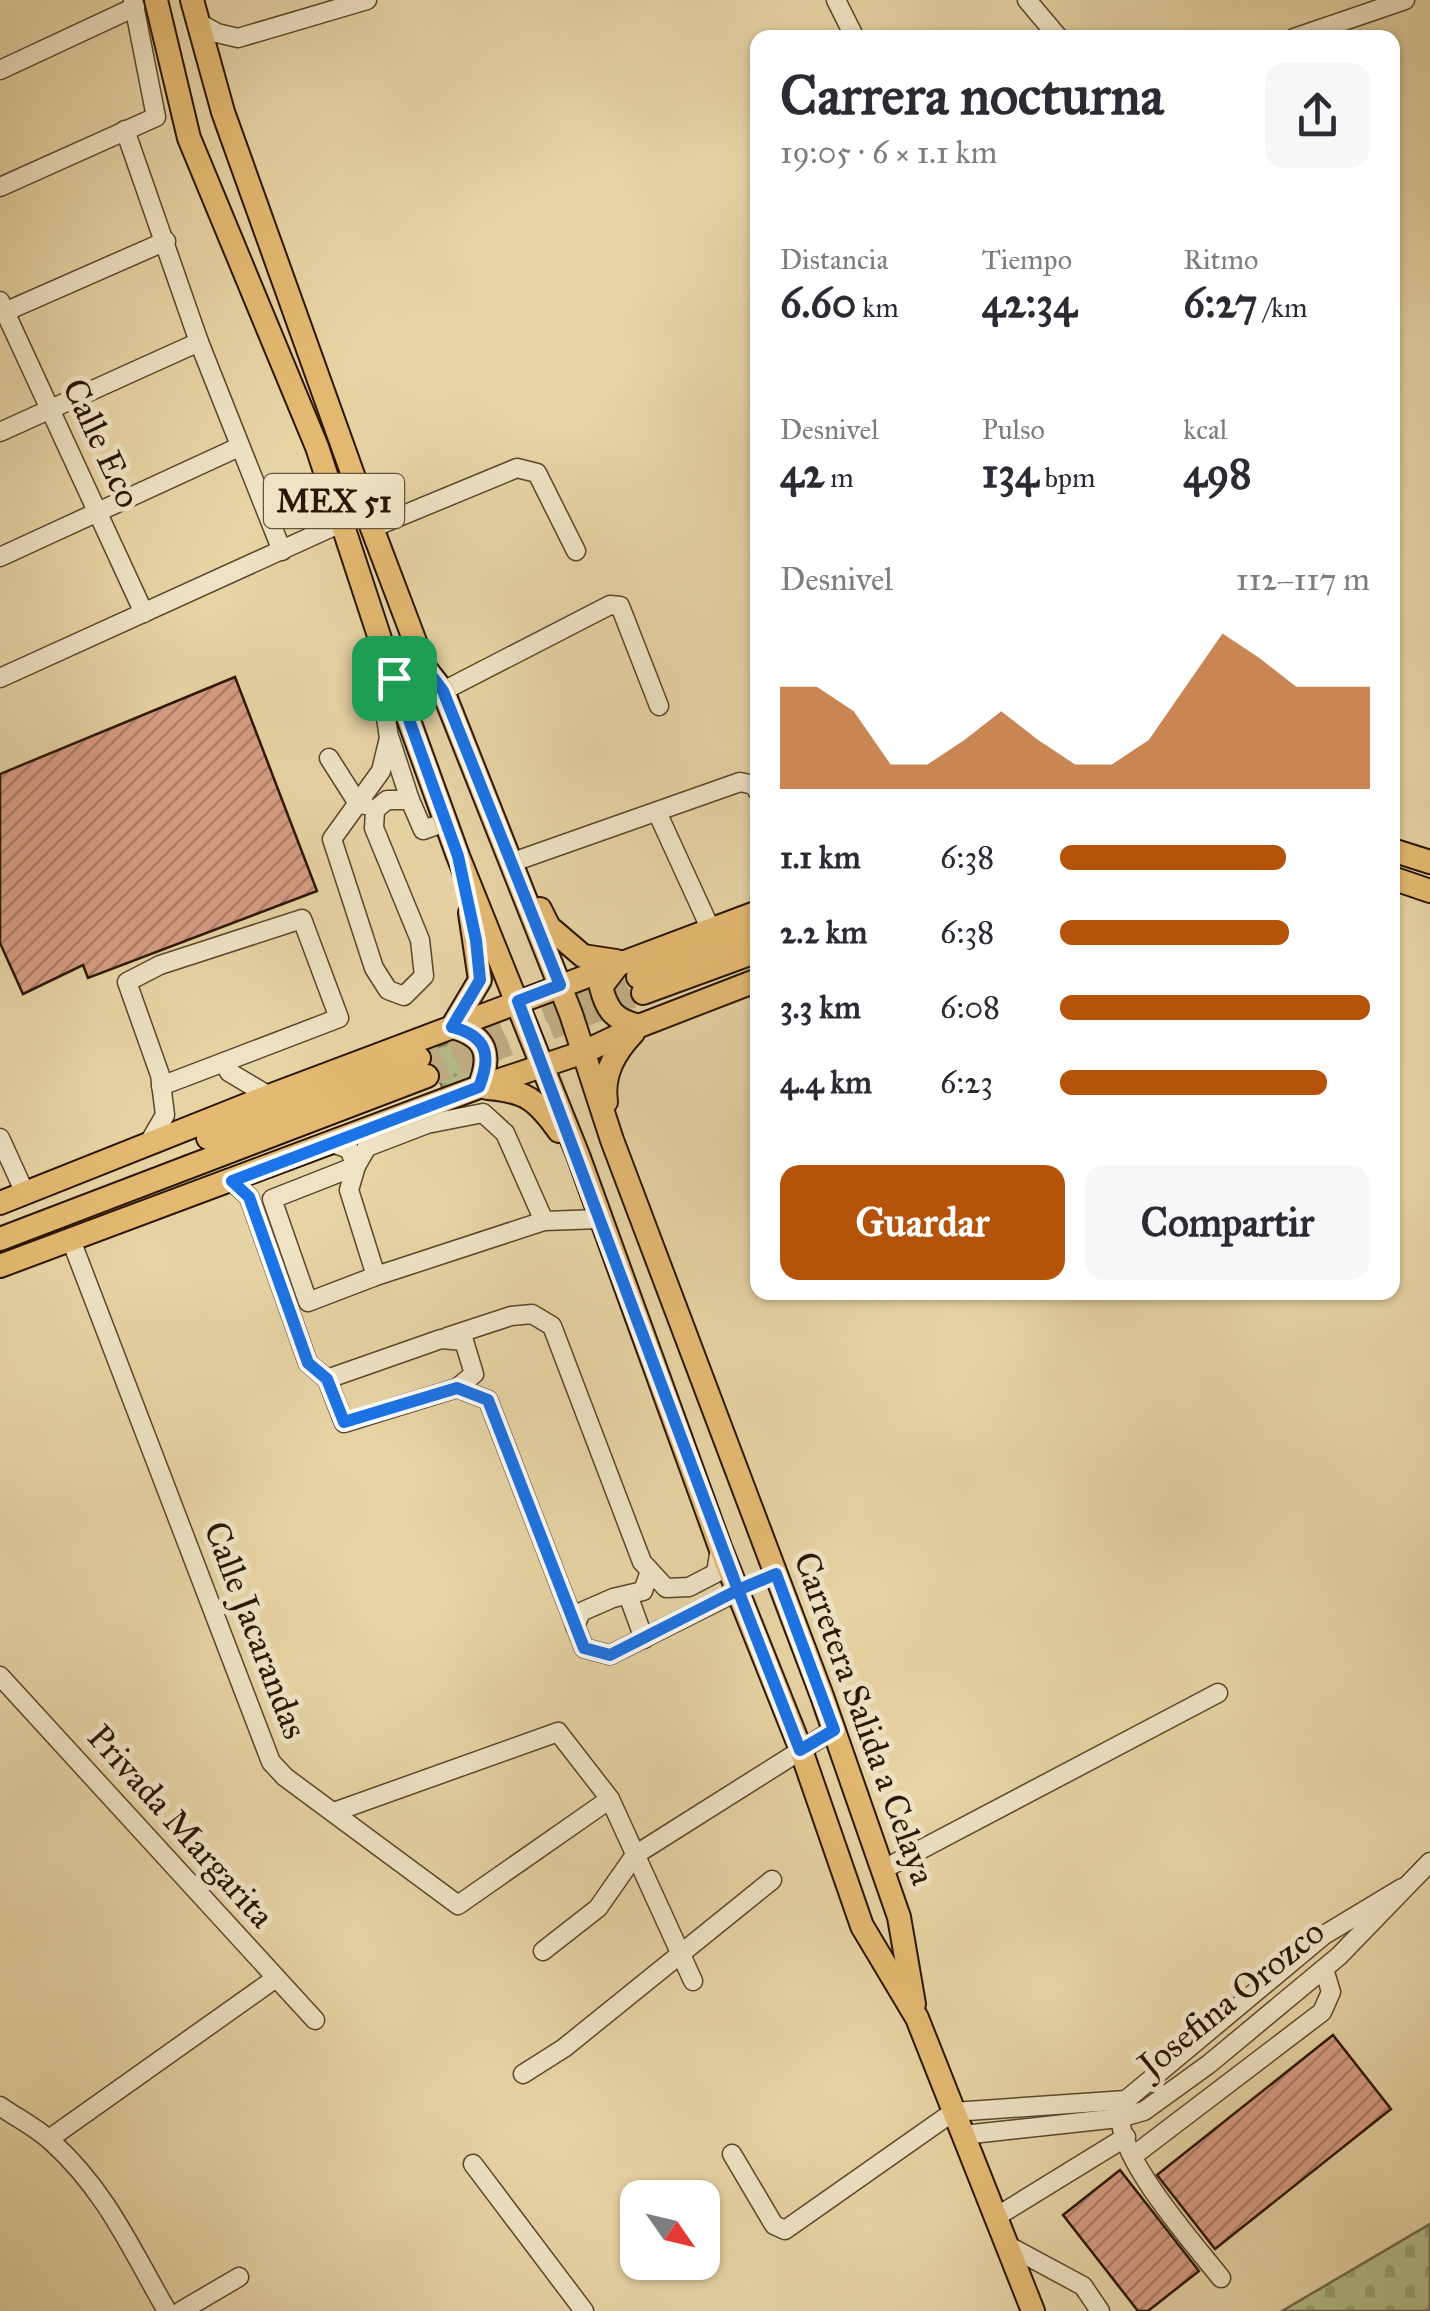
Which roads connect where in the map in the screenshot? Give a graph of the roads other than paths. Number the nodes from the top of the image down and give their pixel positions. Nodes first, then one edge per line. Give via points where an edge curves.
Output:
1 (367, 0) edge
2 (836, 0) edge
3 (1026, 0) edge
4 (1405, 0) edge
5 (141, 2) edge
6 (195, 11) edge
7 (851, 30) edge
8 (1052, 30) edge
9 (1317, 30) edge
10 (0, 70) edge
11 (125, 130) junction
12 (0, 188) edge
13 (166, 242) junction
14 (2, 309) edge
15 (199, 342) junction
16 (50, 410) junction
17 (0, 432) edge
18 (239, 447) junction
19 (98, 512) junction
20 (340, 523) junction
21 (372, 528) junction
22 (282, 551) junction
23 (576, 551) dead end
24 (0, 557) edge
25 (144, 613) junction
26 (426, 668) junction
27 (0, 678) edge
28 (394, 678) junction
29 (443, 691) junction
30 (659, 706) dead end
31 (389, 738) junction
32 (329, 758) dead end
33 (750, 784) edge
34 (410, 800) junction
35 (366, 806) junction
36 (657, 812) junction
37 (446, 822) junction
38 (1400, 852) edge
39 (458, 856) junction
40 (513, 862) junction
41 (1430, 862) edge
42 (1400, 881) edge
43 (1400, 887) edge
44 (1430, 891) edge
45 (750, 915) edge
46 (711, 930) junction
47 (750, 934) edge
48 (750, 952) edge
49 (634, 977) junction
50 (750, 983) edge
51 (560, 985) junction
52 (518, 1001) junction
53 (639, 1026) junction
54 (452, 1027) junction
55 (584, 1052) junction
56 (224, 1062) junction
57 (542, 1066) junction
58 (161, 1086) junction
59 (479, 1087) junction
60 (269, 1096) junction
61 (0, 1138) edge
62 (612, 1140) junction
63 (335, 1144) junction
64 (147, 1146) junction
65 (578, 1155) junction
66 (356, 1166) junction
67 (232, 1181) junction
68 (25, 1193) junction
69 (0, 1203) edge
70 (0, 1217) edge
71 (600, 1220) junction
72 (544, 1221) junction
73 (0, 1239) edge
74 (72, 1240) junction
75 (0, 1266) edge
76 (376, 1276) junction
77 (441, 1339) junction
78 (327, 1379) junction
79 (457, 1388) junction
80 (720, 1548) junction
81 (650, 1571) junction
82 (776, 1574) junction
83 (738, 1590) junction
84 (628, 1595) junction
85 (575, 1626) junction
86 (644, 1639) junction
87 (0, 1676) edge
88 (1218, 1693) dead end
89 (834, 1730) junction
90 (800, 1750) junction
91 (610, 1799) junction
92 (334, 1812) junction
93 (635, 1855) junction
94 (1430, 1862) edge
95 (882, 1870) junction
96 (772, 1880) dead end
97 (1402, 1888) junction
98 (543, 1951) dead end
99 (679, 1955) junction
100 (1324, 1969) junction
101 (276, 1978) junction
102 (693, 1981) dead end
103 (916, 2018) junction
104 (314, 2020) dead end
105 (524, 2074) dead end
106 (0, 2106) edge
107 (1123, 2109) junction
108 (953, 2112) junction
109 (18, 2119) junction
110 (0, 2131) edge
111 (963, 2135) junction
112 (1126, 2137) junction
113 (50, 2139) junction
114 (732, 2154) dead end
115 (1132, 2156) junction
116 (473, 2164) dead end
117 (996, 2216) junction
118 (1007, 2244) junction
119 (239, 2277) dead end
120 (1220, 2278) dead end
121 (167, 2311) edge
122 (181, 2311) edge
123 (584, 2311) edge
124 (1033, 2311) edge
125 (1100, 2311) edge

1 - 6 street via 238,38 217,33
2 - 7 street
3 - 8 street
4 - 9 street
5 - 10 street
5 - 11 street via 156,116
5 - 20 main road, MEX 51 via 188,138 317,446
6 - 21 main road, MEX 51 via 222,112
11 - 12 street
11 - 13 street
13 - 14 street
13 - 15 street
14 - 16 street, Calle Eco
15 - 16 street
15 - 18 street
16 - 17 street
16 - 19 street, Calle Eco
18 - 19 street
18 - 22 street
19 - 24 street
19 - 25 street, Calle Eco
20 - 22 street
20 - 28 main road, MEX 51
21 - 23 street via 518,468 537,473
21 - 26 main road, MEX 51
22 - 25 street
25 - 27 street
26 - 28 street
26 - 29 main road, MEX 51
28 - 31 street via 385,711
28 - 37 main road, MEX 51
29 - 30 street via 610,605 620,606
29 - 40 main road, MEX 51
31 - 34 street
31 - 35 street
32 - 35 street
33 - 36 street
34 - 35 street
34 - 37 street via 423,830
35 - 35 street via 332,840 374,968 388,990 404,996 424,976 420,940
36 - 40 street
36 - 46 street
37 - 39 main road, MEX 51
38 - 41 main road
39 - 52 main road, MEX 51
39 - 54 main road via 480,980
40 - 49 main road via 550,927 583,956
40 - 51 main road, MEX 51
42 - 44 main road
43 - 44 main road
45 - 46 main road
46 - 49 main road
47 - 49 main road
48 - 49 main road
49 - 51 main road
49 - 53 main road via 602,987 606,1007 619,1021
50 - 53 main road
51 - 52 main road
51 - 55 main road, Carretera Salida a Celaya / MEX 51
52 - 54 main road
52 - 57 main road, Carretera Salida a Celaya / MEX 51
53 - 55 main road
53 - 62 main road via 608,1069 604,1089
54 - 59 main road via 470,1032 483,1046 488,1066
54 - 60 main road
55 - 57 main road
55 - 62 main road, Carretera Salida a Celaya / MEX 51
56 - 58 street
56 - 58 street via 339,1018 302,920 160,965 127,982
56 - 60 street
57 - 59 main road
57 - 65 main road, Carretera Salida a Celaya / MEX 51
58 - 64 street via 165,1114
59 - 63 main road
59 - 65 main road via 516,1090 542,1107
60 - 64 main road
61 - 68 street
62 - 82 main road, Carretera Salida a Celaya / MEX 51
63 - 66 street via 349,1149
63 - 67 main road
64 - 68 main road
65 - 71 main road, Carretera Salida a Celaya / MEX 51
66 - 72 street via 366,1147 483,1112 505,1133
66 - 76 street via 349,1190
66 - 76 street via 272,1199 308,1302
67 - 74 main road
67 - 78 street via 249,1197 308,1363
68 - 69 main road
70 - 73 main road via 423,1067
71 - 72 street
71 - 80 main road, Carretera Salida a Celaya / MEX 51
72 - 76 street
74 - 75 main road
74 - 92 street, Calle Jacarandas via 271,1762
77 - 78 street
77 - 79 street via 464,1341 474,1374
77 - 81 street via 511,1316 532,1314 552,1326
78 - 79 street via 344,1422
79 - 85 street via 488,1400
80 - 81 street via 716,1573 688,1587 666,1588
80 - 83 main road, Carretera Salida a Celaya / MEX 51
81 - 84 street via 643,1592
82 - 83 main road
82 - 89 main road, Carretera Salida a Celaya / MEX 51
83 - 86 street
83 - 90 main road, Carretera Salida a Celaya / MEX 51
84 - 85 street via 581,1612
84 - 86 street
85 - 86 street via 584,1648 610,1655
87 - 101 street, Privada Margarita
88 - 95 street
89 - 90 street
89 - 95 main road, Carretera Salida a Celaya / MEX 51
90 - 93 street
90 - 103 main road, Carretera Salida a Celaya / MEX 51 via 862,1926
91 - 92 street via 558,1732
91 - 92 street, Calle Jacarandas via 458,1905
91 - 93 street
93 - 98 street via 598,1908
93 - 99 street
94 - 97 street, Josefina Orozco
95 - 103 main road, Carretera Salida a Celaya / MEX 51 via 900,1917
96 - 99 street
97 - 100 street, Josefina Orozco
97 - 107 street, Josefina Orozco via 1324,1934
99 - 102 street
99 - 105 street
100 - 107 street, Josefina Orozco via 1144,2111
100 - 115 street via 1330,1992 1322,2012
101 - 104 street, Privada Margarita
101 - 113 street
103 - 108 main road, MEX 51
106 - 109 street
107 - 108 street, Josefina Orozco
107 - 111 street, Josefina Orozco
107 - 112 street
108 - 111 main road, MEX 51
108 - 114 street via 785,2230 774,2225
109 - 110 street
109 - 113 street
111 - 117 main road, MEX 51
112 - 115 street
112 - 117 street
113 - 121 street via 111,2209
115 - 120 street
116 - 123 street
117 - 118 main road, MEX 51
118 - 124 main road, MEX 51
118 - 125 street via 1083,2286
119 - 122 street

